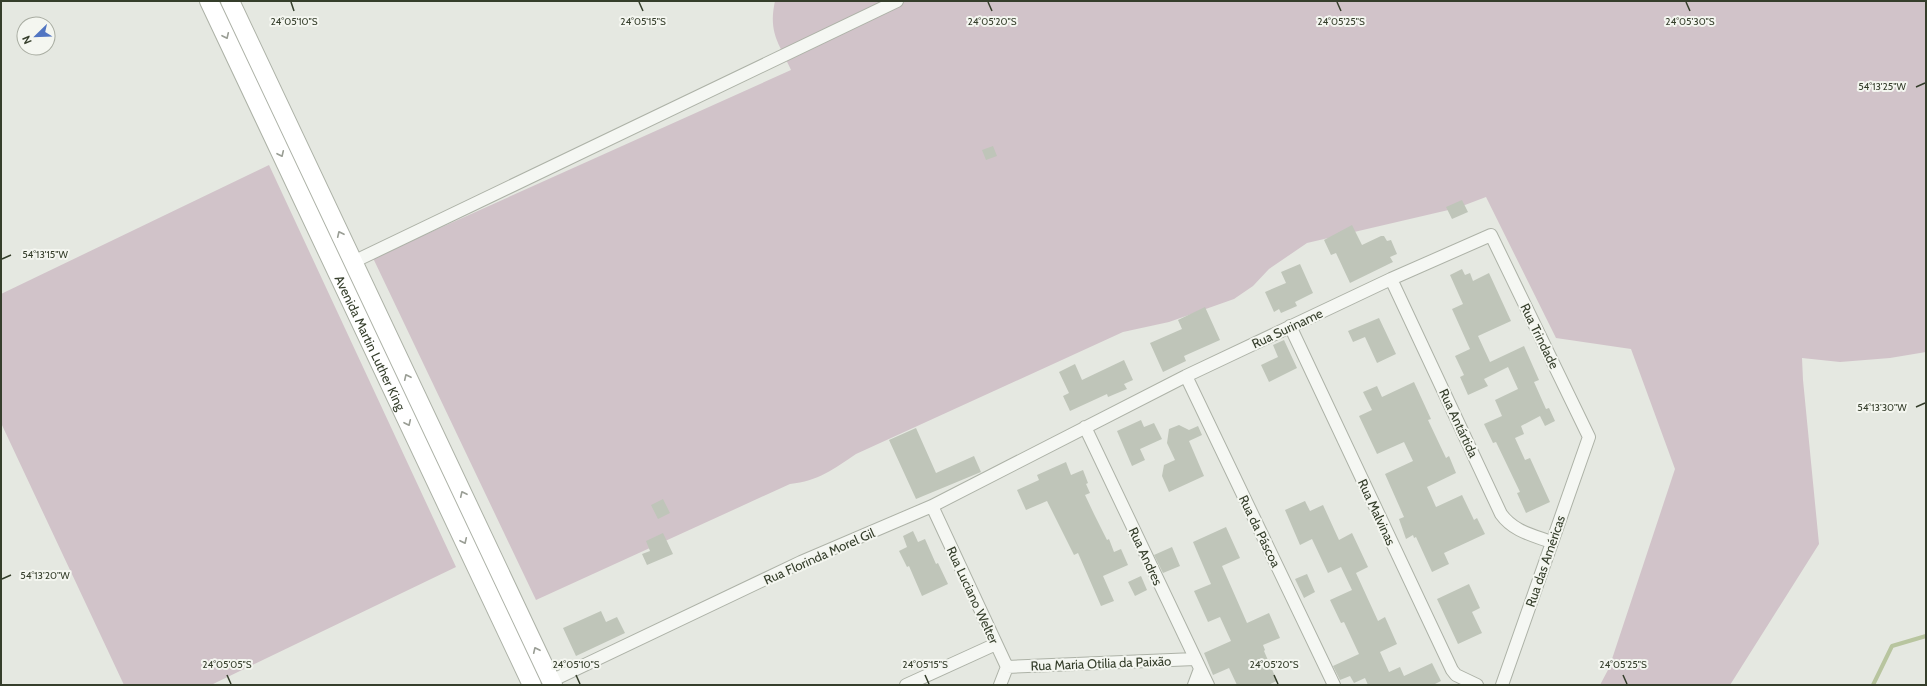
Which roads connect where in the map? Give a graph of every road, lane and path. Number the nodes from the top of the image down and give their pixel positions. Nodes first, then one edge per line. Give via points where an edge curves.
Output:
1 (209, 1) edge
2 (230, 1) edge
3 (897, 1) edge
4 (1491, 236) joint
5 (353, 262) junction
6 (1391, 279) junction
7 (1290, 326) junction
8 (1186, 376) junction
9 (1085, 427) junction
10 (1589, 437) joint
11 (932, 506) junction
12 (1551, 542) junction
13 (996, 644) junction
14 (1198, 664) junction
15 (1007, 667) junction
16 (552, 683) edge
17 (532, 685) edge
18 (906, 685) edge
19 (1000, 685) edge
20 (1194, 685) edge
21 (1208, 685) edge
22 (1334, 685) edge
23 (1477, 685) edge
24 (1502, 685) edge

1 -> 17 main road, Avenida Martin Luther King
5 -> 2 main road, Avenida Martin Luther King
3 - 5 street
4 - 6 street, Rua Suriname
4 - 10 street, Rua Trindade
16 -> 5 main road, Avenida Martin Luther King
6 - 7 street, Rua Suriname
6 - 12 street, Rua Antártida via 1501,514 1515,528
7 - 8 street, Rua Suriname
7 - 23 street, Rua Malvinas via 1452,670 1456,675
8 - 9 street, Rua Suriname
8 - 22 street, Rua da Páscoa
9 - 11 street, Rua Florinda Morel Gil
9 - 14 street, Rua Andres
10 - 12 street, Rua das Américas
11 - 13 street, Rua Luciano Welter
11 - 16 street, Rua Florinda Morel Gil via 801,562
12 - 24 street, Rua das Américas
13 - 15 street, Rua Luciano Welter
13 - 18 street
14 - 15 street, Rua Maria Otilia da Paixão
14 - 20 street
14 - 21 street, Rua Andres
15 - 19 street

